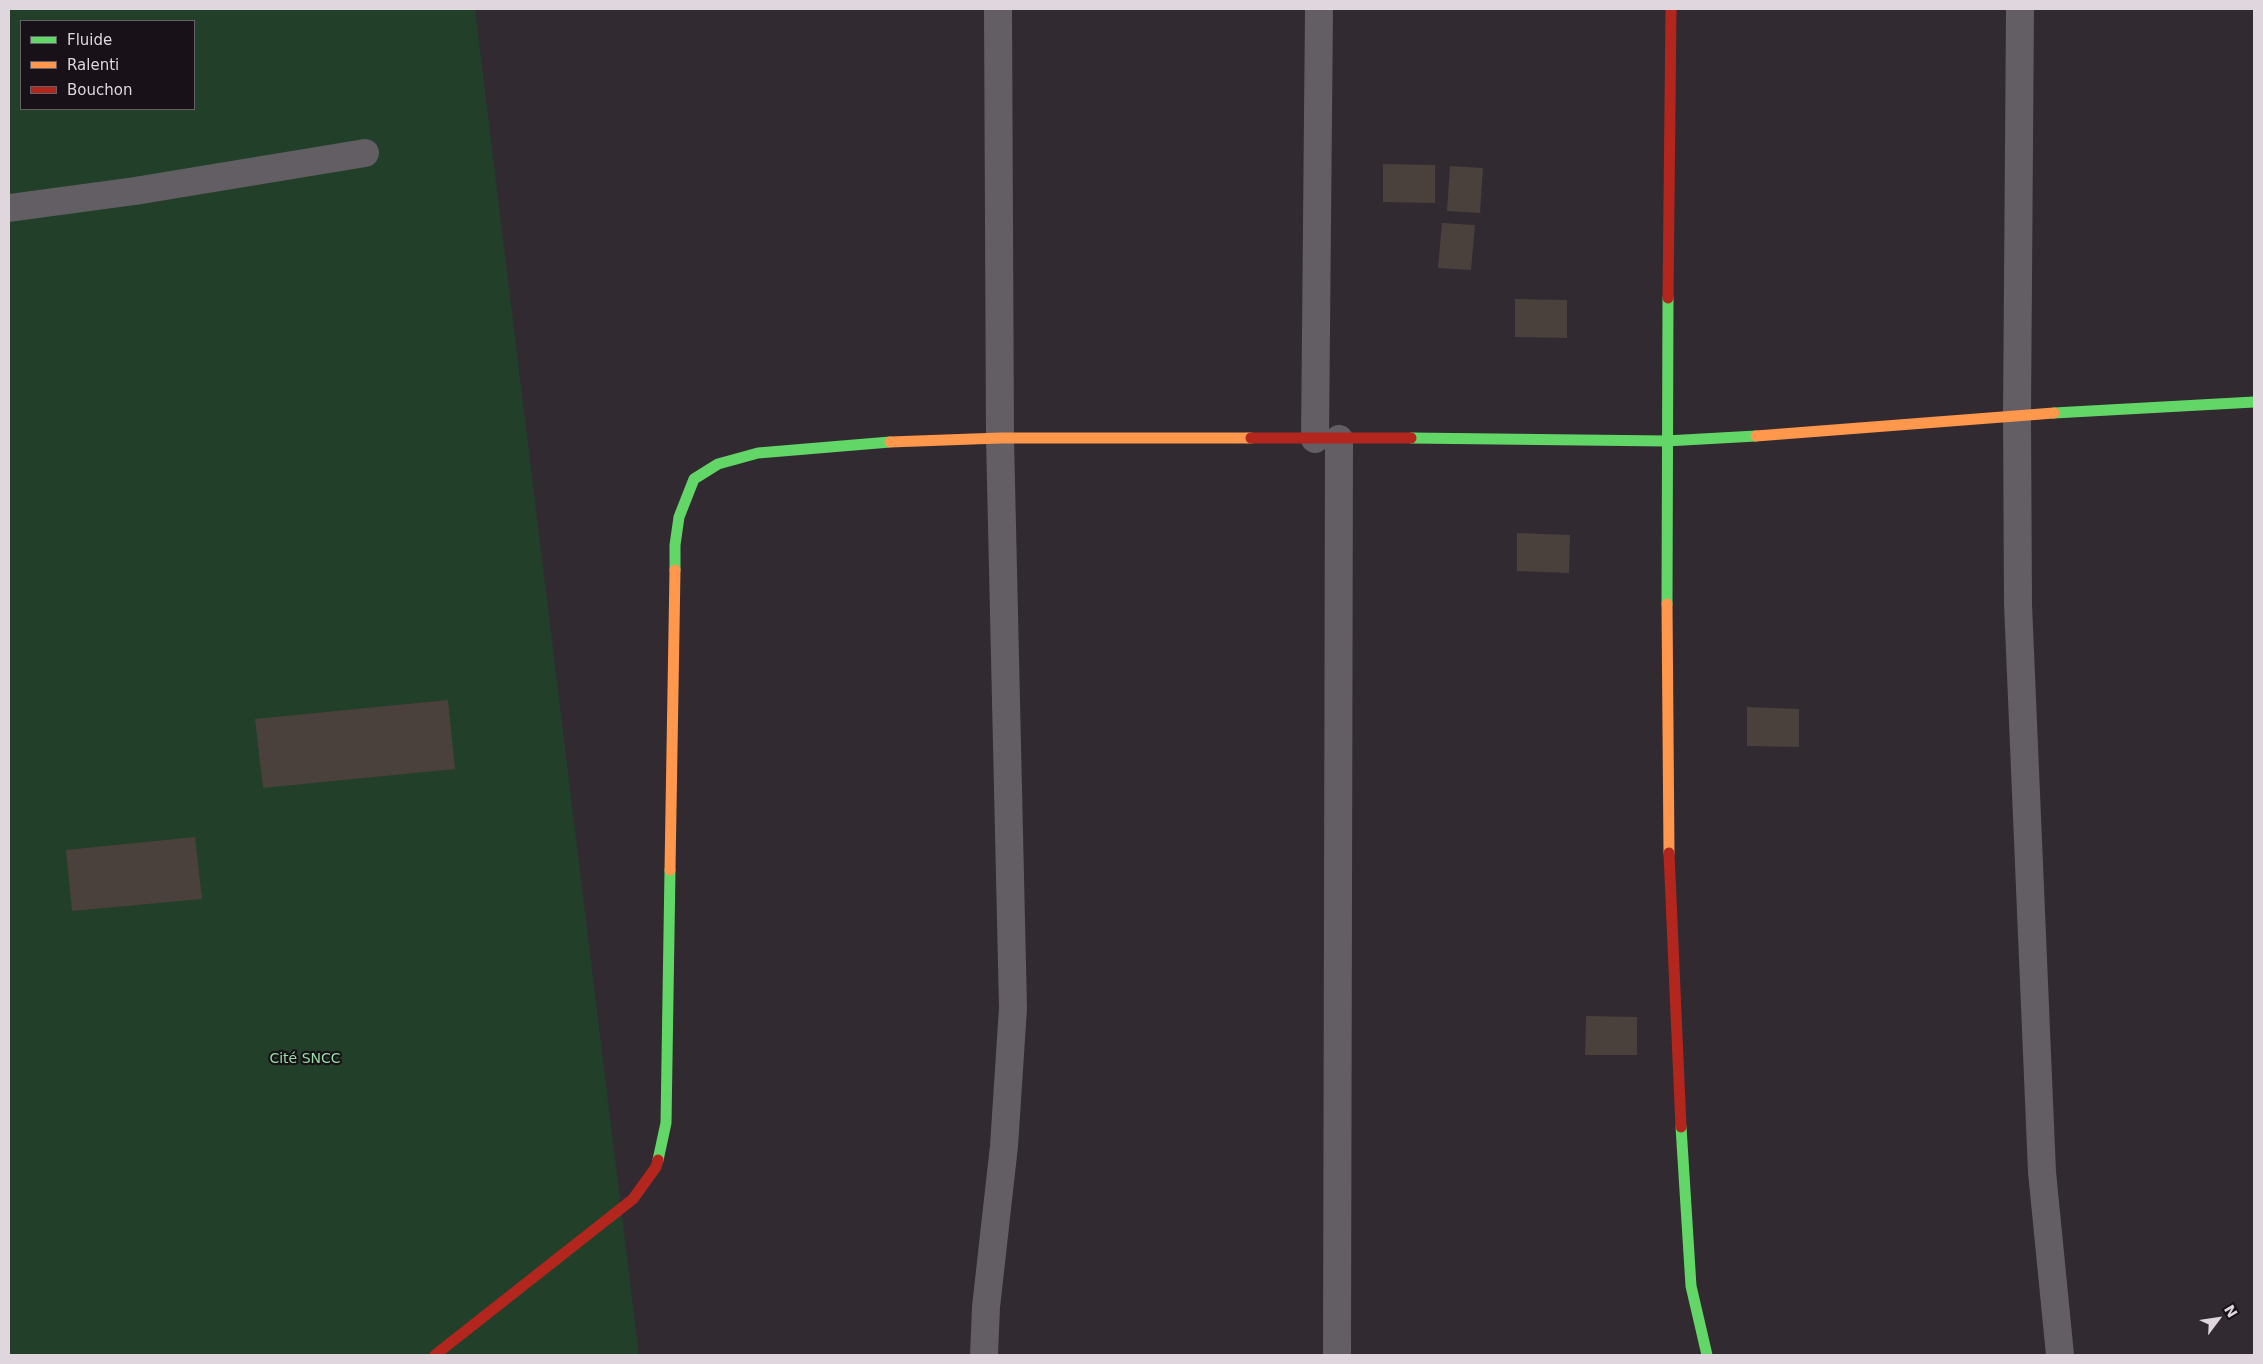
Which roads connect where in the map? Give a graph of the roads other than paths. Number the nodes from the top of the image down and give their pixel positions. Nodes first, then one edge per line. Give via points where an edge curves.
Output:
1 (998, 9) edge
2 (1319, 9) edge
3 (1671, 9) edge
4 (2020, 9) edge
5 (366, 153) dead end
6 (9, 208) edge
7 (2254, 402) edge
8 (2017, 416) junction
9 (1000, 438) junction
10 (1327, 439) junction
11 (1666, 441) junction
12 (435, 1355) edge
13 (984, 1355) edge
14 (1337, 1355) edge
15 (1706, 1355) edge
16 (2060, 1355) edge

1 - 9 street
2 - 10 street
3 - 11 street
4 - 8 street
5 - 6 street
7 - 8 street
8 - 11 street
8 - 16 street via 2018,604 2030,919 2042,1172
9 - 10 street
9 - 12 street via 888,442 758,453 718,464 694,479 680,517 675,545 666,1123 656,1167 633,1199
9 - 13 street via 1013,1008 1004,1146 986,1307
10 - 11 street
10 - 14 street
11 - 15 street via 1669,884 1686,1227 1691,1286

